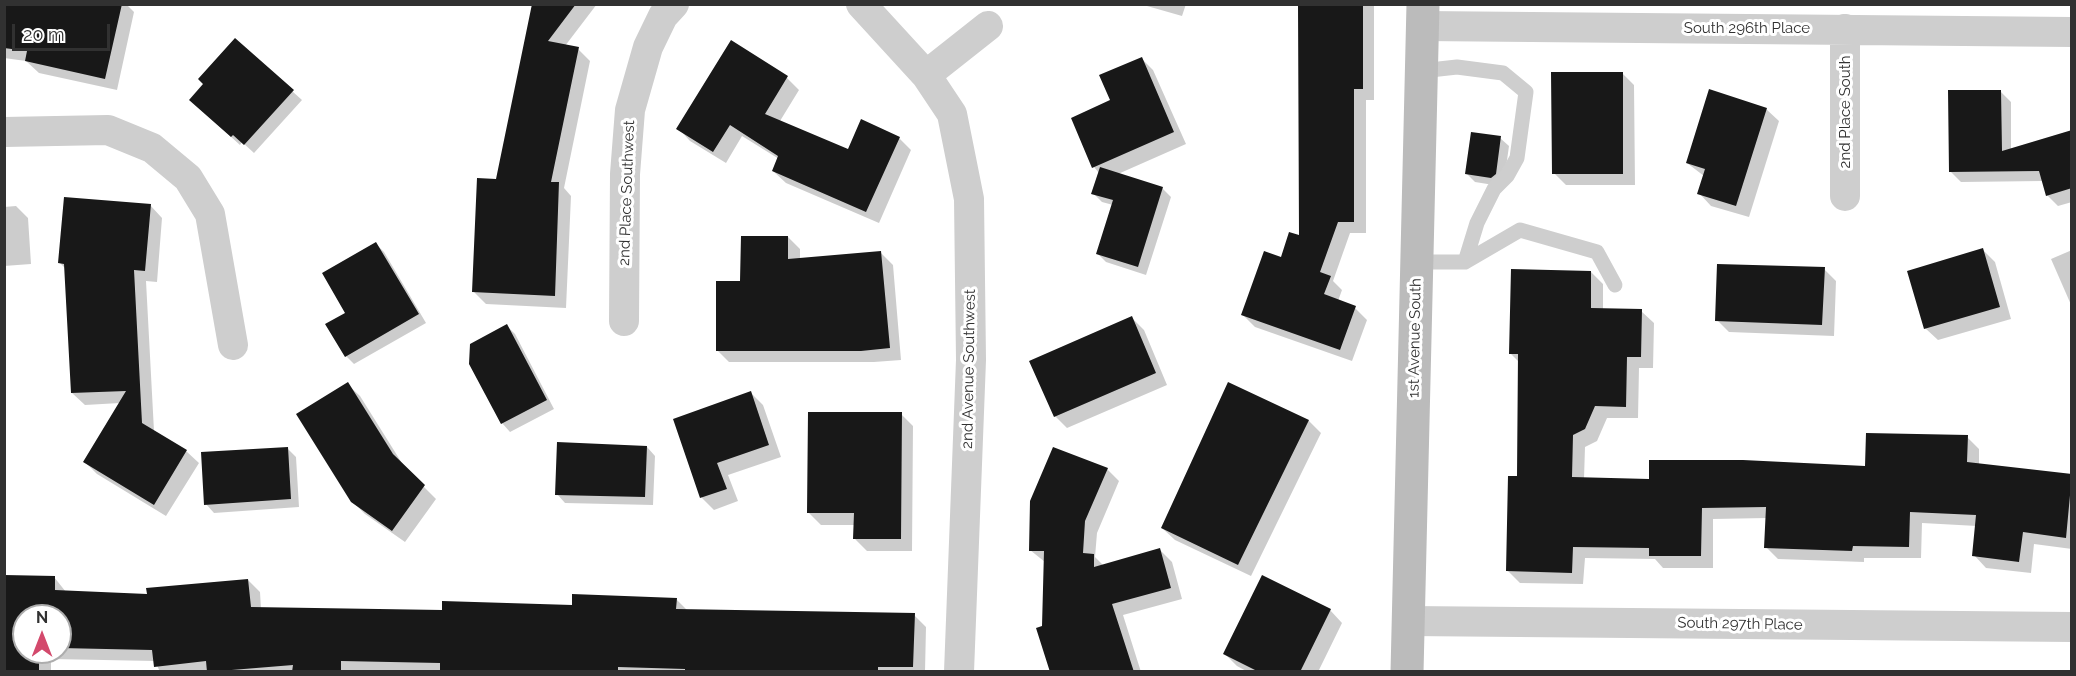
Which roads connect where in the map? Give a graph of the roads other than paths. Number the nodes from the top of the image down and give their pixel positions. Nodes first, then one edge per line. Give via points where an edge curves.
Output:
1 (674, 4) edge
2 (861, 4) edge
3 (1423, 15) edge
4 (987, 26) dead end
5 (1845, 28) junction
6 (2072, 32) edge
7 (1421, 70) junction
8 (926, 75) junction
9 (4, 132) edge
10 (1845, 196) dead end
11 (1417, 262) junction
12 (1465, 262) junction
13 (1615, 285) dead end
14 (624, 321) dead end
15 (233, 345) dead end
16 (1409, 621) junction
17 (2072, 627) edge
18 (959, 672) edge
19 (1407, 672) edge

1 - 14 street, 2nd Place Southwest via 663,16 648,47 630,110 625,174
2 - 8 street, 2nd Avenue Southwest
3 - 5 street, South 296th Place
3 - 7 street, 1st Avenue South
4 - 8 street
5 - 6 street, South 296th Place
5 - 10 street, 2nd Place South
7 - 11 street, 1st Avenue South
7 - 12 lane via 1457,67 1503,73 1526,92 1517,158 1494,189 1477,223
8 - 18 street, 2nd Avenue Southwest via 952,114 969,199 971,360
9 - 15 street via 108,130 152,148 188,178 210,214
11 - 12 lane
11 - 16 street, 1st Avenue South
12 - 13 lane via 1520,230 1597,252
16 - 17 street, South 297th Place
16 - 19 street, 1st Avenue South

